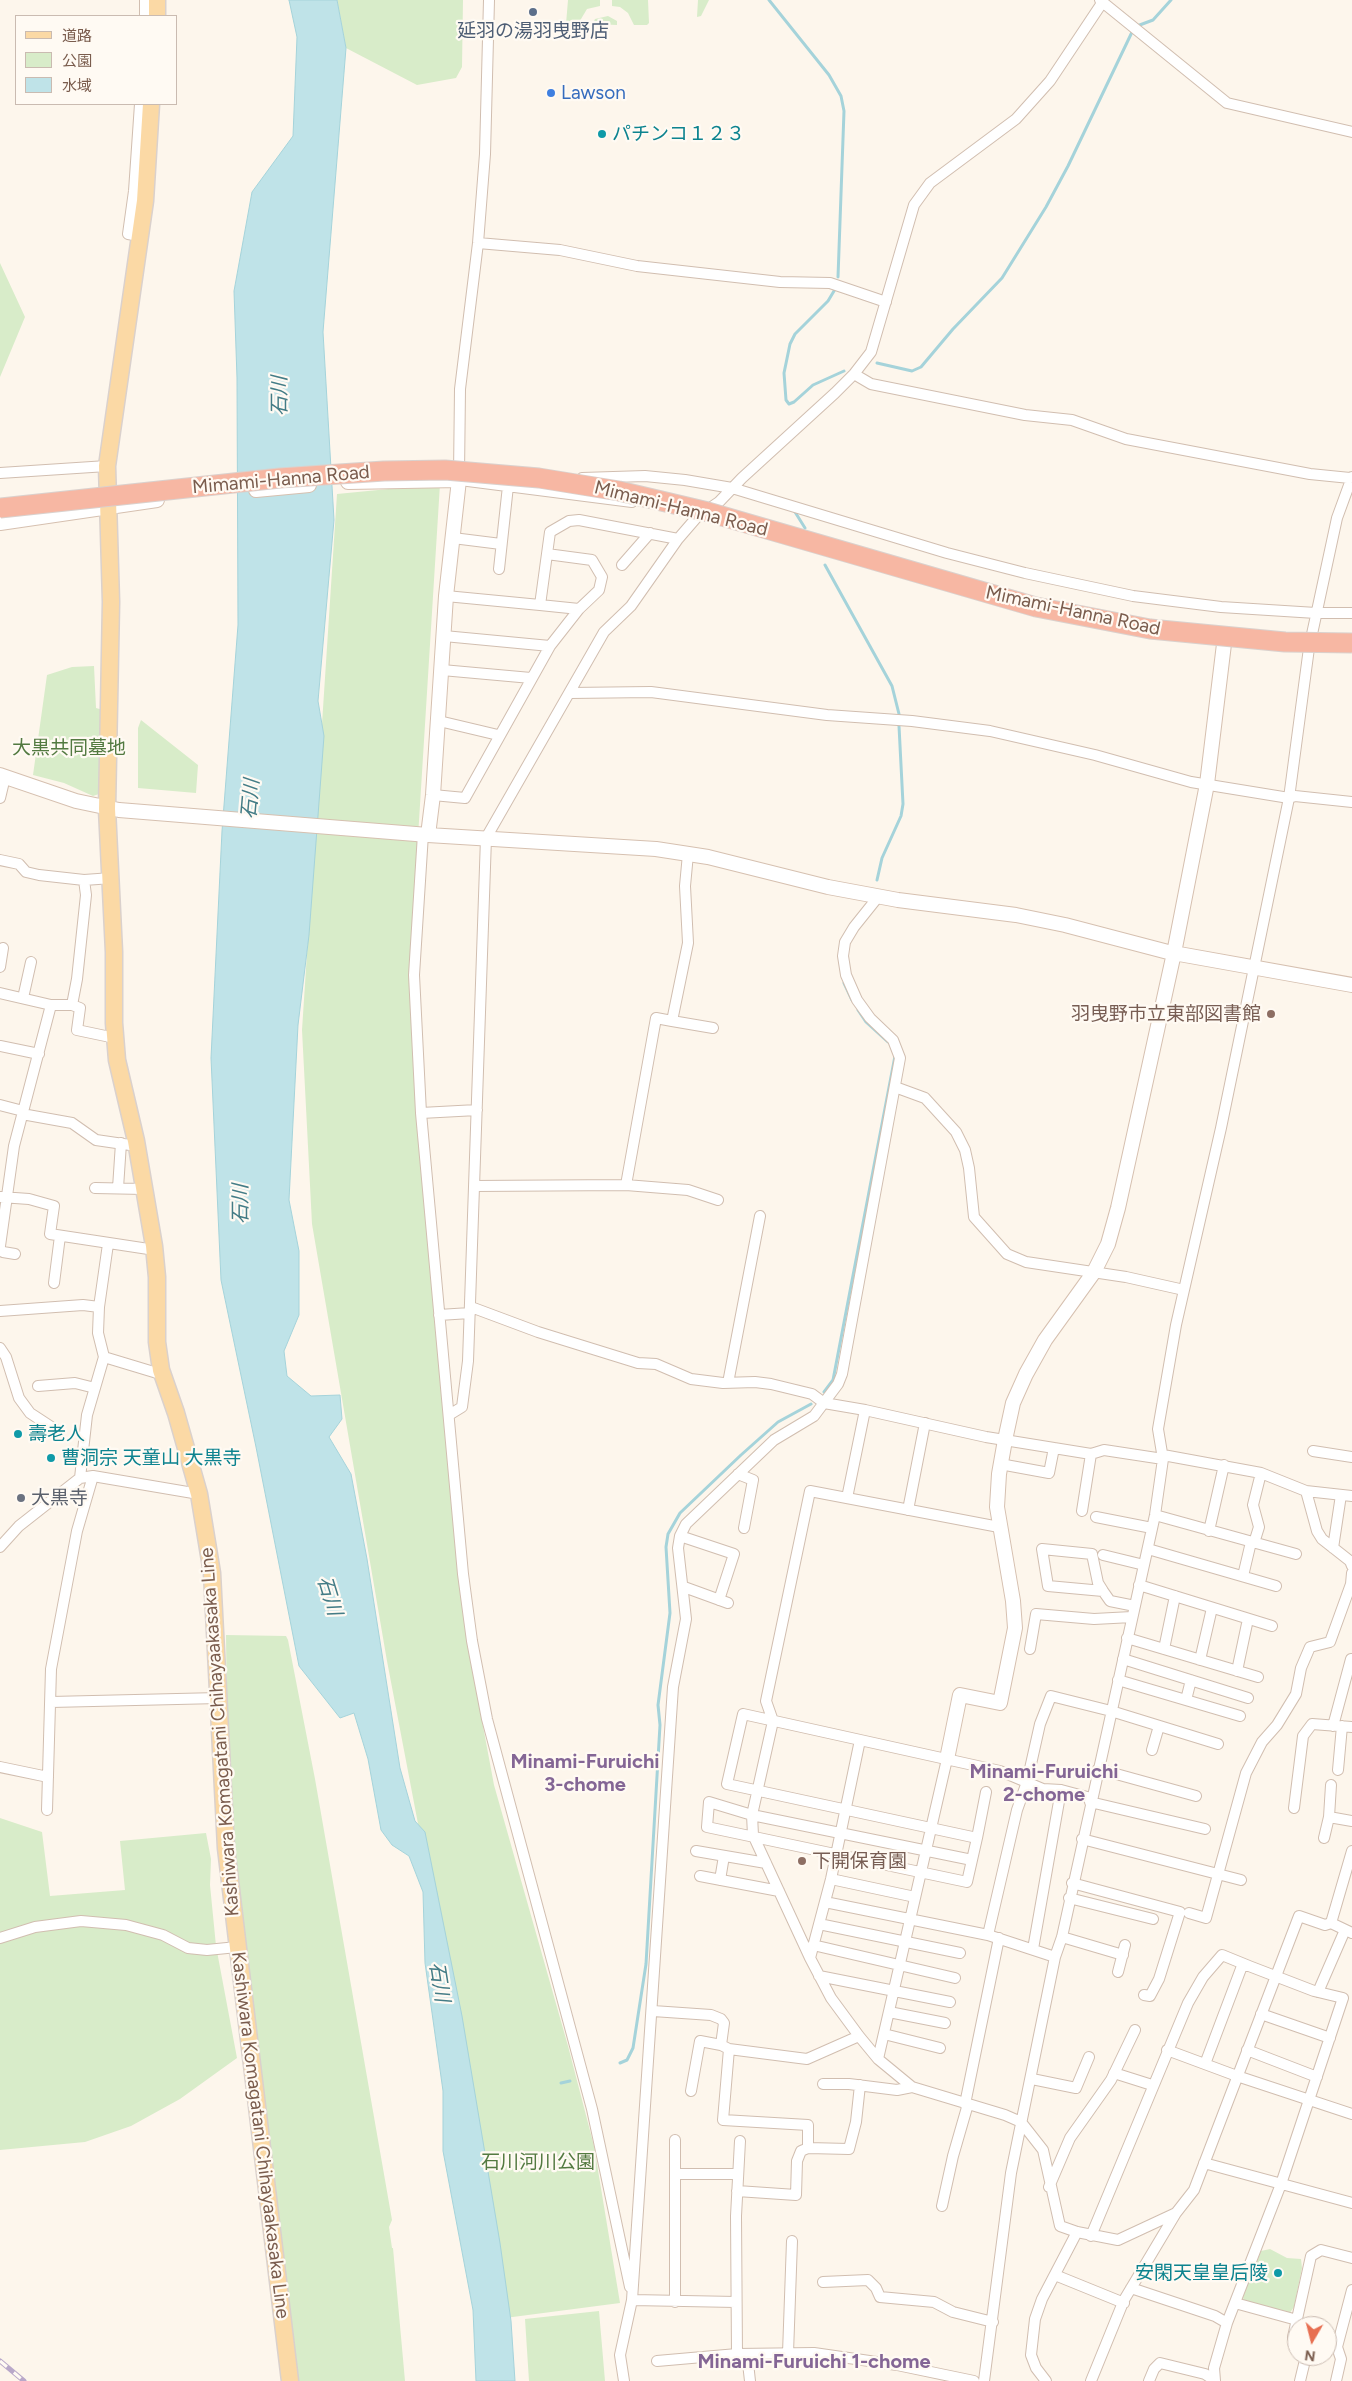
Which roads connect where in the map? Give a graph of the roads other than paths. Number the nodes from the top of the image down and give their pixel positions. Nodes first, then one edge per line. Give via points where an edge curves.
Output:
1 (146, 0) edge
2 (157, 0) edge
3 (489, 0) edge
4 (1101, 1) edge
5 (145, 15) edge
6 (157, 15) edge
7 (140, 105) edge
8 (151, 105) edge
9 (1352, 132) edge
10 (140, 236) junction
11 (478, 243) junction
12 (886, 302) junction
13 (854, 374) junction
14 (107, 466) junction
15 (0, 473) edge
16 (1351, 478) edge
17 (459, 480) junction
18 (508, 486) junction
19 (732, 488) junction
20 (0, 499) edge
21 (115, 506) junction
22 (0, 508) edge
23 (697, 517) junction
24 (0, 523) edge
25 (650, 534) junction
26 (453, 538) junction
27 (678, 539) junction
28 (502, 544) junction
29 (547, 554) junction
30 (622, 565) dead end
31 (499, 569) dead end
32 (446, 596) junction
33 (540, 605) junction
34 (578, 609) junction
35 (1316, 613) junction
36 (1352, 613) edge
37 (444, 636) junction
38 (1352, 636) edge
39 (1352, 642) edge
40 (1224, 644) junction
41 (550, 646) junction
42 (1309, 648) junction
43 (1352, 648) edge
44 (442, 670) junction
45 (532, 678) junction
46 (570, 693) junction
47 (439, 721) junction
48 (498, 735) junction
49 (3, 776) edge
50 (1207, 784) junction
51 (433, 795) junction
52 (0, 798) edge
53 (1289, 798) junction
54 (1352, 802) edge
55 (113, 809) junction
56 (422, 834) junction
57 (486, 838) junction
58 (688, 854) junction
59 (0, 860) edge
60 (112, 878) junction
61 (84, 880) junction
62 (878, 897) junction
63 (3, 948) dead end
64 (1174, 953) junction
65 (31, 962) dead end
66 (0, 967) edge
67 (1255, 968) junction
68 (1352, 985) edge
69 (0, 993) edge
70 (23, 998) junction
71 (51, 1005) junction
72 (72, 1005) junction
73 (672, 1021) junction
74 (713, 1028) dead end
75 (115, 1038) junction
76 (0, 1046) edge
77 (39, 1054) junction
78 (895, 1087) junction
79 (0, 1105) edge
80 (476, 1110) junction
81 (22, 1113) junction
82 (421, 1113) junction
83 (120, 1143) junction
84 (137, 1146) junction
85 (626, 1185) junction
86 (474, 1186) junction
87 (95, 1188) dead end
88 (118, 1188) junction
89 (144, 1188) junction
90 (3, 1197) edge
91 (718, 1200) dead end
92 (760, 1216) dead end
93 (60, 1236) junction
94 (108, 1244) junction
95 (0, 1248) edge
96 (155, 1250) junction
97 (15, 1254) dead end
98 (1094, 1272) junction
99 (54, 1283) dead end
100 (1184, 1290) junction
101 (99, 1307) junction
102 (470, 1310) junction
103 (0, 1311) edge
104 (439, 1315) junction
105 (0, 1348) edge
106 (104, 1356) junction
107 (161, 1370) junction
108 (728, 1383) junction
109 (38, 1386) dead end
110 (95, 1388) junction
111 (824, 1403) junction
112 (865, 1410) junction
113 (449, 1415) junction
114 (925, 1423) junction
115 (60, 1432) dead end
116 (1005, 1440) junction
117 (1054, 1448) junction
118 (1313, 1451) dead end
119 (1091, 1454) junction
120 (1163, 1457) junction
121 (1352, 1457) edge
122 (1000, 1464) junction
123 (1224, 1466) junction
124 (1261, 1473) junction
125 (738, 1474) junction
126 (93, 1476) junction
127 (80, 1478) junction
128 (1306, 1491) junction
129 (198, 1494) junction
130 (1341, 1495) junction
131 (1352, 1496) edge
132 (847, 1498) junction
133 (908, 1510) junction
134 (1082, 1511) dead end
135 (1154, 1516) junction
136 (1096, 1517) dead end
137 (999, 1527) junction
138 (744, 1528) dead end
139 (1152, 1528) junction
140 (1209, 1531) junction
141 (680, 1536) junction
142 (1253, 1543) junction
143 (0, 1547) edge
144 (1332, 1548) junction
145 (1148, 1549) junction
146 (1296, 1554) dead end
147 (1104, 1555) dead end
148 (1144, 1564) junction
149 (1352, 1566) edge
150 (1242, 1576) junction
151 (1352, 1581) edge
152 (1139, 1585) junction
153 (1276, 1586) dead end
154 (684, 1588) junction
155 (1103, 1591) junction
156 (1175, 1596) junction
157 (1135, 1606) junction
158 (1212, 1608) junction
159 (1132, 1617) junction
160 (1248, 1618) junction
161 (1272, 1626) dead end
162 (1127, 1638) junction
163 (1030, 1649) dead end
164 (1164, 1649) junction
165 (1351, 1659) edge
166 (1122, 1660) junction
167 (1200, 1660) junction
168 (1237, 1671) junction
169 (1258, 1677) dead end
170 (1118, 1680) junction
171 (1191, 1680) junction
172 (219, 1698) junction
173 (1248, 1698) dead end
174 (1186, 1700) junction
175 (50, 1702) junction
176 (1111, 1711) junction
177 (1240, 1716) dead end
178 (773, 1721) junction
179 (1159, 1726) junction
180 (1342, 1726) edge
181 (860, 1740) junction
182 (1218, 1744) dead end
183 (1152, 1750) dead end
184 (947, 1759) junction
185 (0, 1767) edge
186 (1098, 1769) junction
187 (1338, 1770) dead end
188 (48, 1777) junction
189 (1026, 1782) junction
190 (1331, 1785) dead end
191 (1061, 1790) junction
192 (757, 1791) junction
193 (986, 1792) dead end
194 (1196, 1796) dead end
195 (1090, 1800) junction
196 (1294, 1808) dead end
197 (47, 1810) dead end
198 (845, 1810) junction
199 (752, 1815) junction
200 (1329, 1817) junction
201 (1352, 1821) edge
202 (931, 1829) junction
203 (1205, 1830) dead end
204 (840, 1832) junction
205 (755, 1838) junction
206 (977, 1838) junction
207 (1324, 1838) dead end
208 (1082, 1839) junction
209 (926, 1850) junction
210 (696, 1851) dead end
211 (1352, 1852) edge
212 (834, 1855) junction
213 (724, 1856) junction
214 (972, 1860) junction
215 (766, 1863) junction
216 (920, 1873) junction
217 (1218, 1874) junction
218 (700, 1876) dead end
219 (831, 1879) junction
220 (720, 1880) junction
221 (1241, 1880) dead end
222 (1072, 1883) junction
223 (779, 1891) junction
224 (915, 1897) junction
225 (1069, 1898) junction
226 (825, 1902) junction
227 (1190, 1913) dead end
228 (1153, 1919) dead end
229 (910, 1920) junction
230 (1331, 1923) junction
231 (819, 1924) junction
232 (1348, 1931) edge
233 (988, 1935) junction
234 (1062, 1937) junction
235 (0, 1938) edge
236 (999, 1938) junction
237 (905, 1943) junction
238 (813, 1945) junction
239 (237, 1947) junction
240 (1033, 1949) junction
241 (960, 1954) dead end
242 (1055, 1957) junction
243 (810, 1958) junction
244 (900, 1965) junction
245 (1250, 1966) junction
246 (1118, 1972) dead end
247 (820, 1976) junction
248 (1275, 1976) junction
249 (955, 1978) dead end
250 (894, 1990) junction
251 (1318, 1992) junction
252 (1144, 1995) dead end
253 (950, 2002) dead end
254 (653, 2011) junction
255 (889, 2012) junction
256 (1261, 2014) junction
257 (945, 2023) dead end
258 (1135, 2030) dead end
259 (884, 2034) junction
260 (859, 2036) junction
261 (1330, 2038) junction
262 (725, 2047) junction
263 (940, 2048) dead end
264 (1167, 2050) junction
265 (1247, 2050) junction
266 (1090, 2057) dead end
267 (878, 2060) junction
268 (1205, 2064) junction
269 (1114, 2073) junction
270 (1237, 2076) junction
271 (1317, 2077) junction
272 (1032, 2079) junction
273 (822, 2084) dead end
274 (860, 2085) junction
275 (1152, 2086) junction
276 (912, 2087) junction
277 (692, 2091) dead end
278 (1309, 2100) junction
279 (966, 2104) junction
280 (1352, 2114) edge
281 (1022, 2124) junction
282 (675, 2140) dead end
283 (740, 2141) dead end
284 (808, 2148) junction
285 (1204, 2163) junction
286 (675, 2174) junction
287 (738, 2174) junction
288 (1280, 2184) junction
289 (1050, 2187) junction
290 (738, 2191) junction
291 (1352, 2203) edge
292 (942, 2206) dead end
293 (1176, 2213) junction
294 (1077, 2232) junction
295 (1091, 2236) junction
296 (792, 2241) dead end
297 (1352, 2258) edge
298 (1054, 2275) junction
299 (823, 2282) dead end
300 (1131, 2288) junction
301 (1352, 2290) edge
302 (632, 2300) junction
303 (675, 2302) junction
304 (736, 2302) junction
305 (1124, 2303) junction
306 (1235, 2303) junction
307 (1297, 2316) edge
308 (1287, 2317) edge
309 (993, 2322) junction
310 (1227, 2322) junction
311 (1348, 2324) edge
312 (1337, 2339) edge
313 (788, 2353) junction
314 (1337, 2353) edge
315 (742, 2354) junction
316 (657, 2361) dead end
317 (1304, 2366) edge
318 (1214, 2380) edge
319 (290, 2381) edge
320 (624, 2381) edge
321 (750, 2381) edge
322 (974, 2381) edge
323 (984, 2381) edge
324 (1046, 2381) edge
325 (1091, 2381) edge
326 (1149, 2381) edge
327 (1300, 2381) edge
328 (1336, 2381) edge

1 - 5 street
2 - 6 main road
3 - 11 street via 485,154
4 - 9 street via 1227,103
4 - 12 street via 1050,81 1016,119 930,183 914,205
7 - 10 street via 128,234
8 - 10 main road, Kashiwara Komagatani Chihayaakasaka Line
10 - 14 main road, Kashiwara Komagatani Chihayaakasaka Line
11 - 12 street via 560,250 637,266 780,282 830,284
11 - 17 street via 460,389
12 - 13 street via 873,347
13 - 16 street via 872,384 1026,415 1072,420 1126,439 1310,474
13 - 19 street
14 - 15 street
14 - 21 main road, Kashiwara Komagatani Chihayaakasaka Line
16 - 35 street via 1337,518
17 - 18 street
17 - 19 street via 645,476
17 - 21 street via 348,482
17 - 26 street
18 - 23 street via 643,504
18 - 28 street
19 - 23 street
19 - 35 street via 1026,574 1132,596 1221,607
20 - 38 highway, Mimami-Hanna Road via 381,464 445,464 538,472 709,506 951,577 1151,623 1287,636
21 - 24 street
21 - 55 main road, Kashiwara Komagatani Chihayaakasaka Line via 111,602
22 - 39 highway, Mimami-Hanna Road, bridge via 280,478 384,471 445,470 539,478 619,491 708,512 1036,607 1150,629 1285,642
23 - 27 street
23 - 40 street via 1051,618 1173,639
25 - 27 street
25 - 29 street via 579,520 569,521 550,532
25 - 30 street
26 - 28 street
26 - 32 street
27 - 46 street via 631,606 604,632
28 - 31 street
29 - 33 street
29 - 34 street via 592,560 602,577 599,590
32 - 33 street
32 - 37 street
33 - 34 street
34 - 41 street
35 - 36 street
35 - 42 street
37 - 41 street
37 - 44 street
40 - 42 street
40 - 50 street
41 - 45 street
42 - 43 street
42 - 53 street
44 - 45 street
44 - 47 street
45 - 48 street
46 - 50 street via 651,692 818,714 990,730
46 - 57 street
47 - 48 street
47 - 51 street
48 - 51 street via 465,798
49 - 52 street
49 - 55 street via 76,801
50 - 53 street
50 - 64 street
51 - 56 street
53 - 54 street
53 - 67 street
55 - 56 street
55 - 60 main road, Kashiwara Komagatani Chihayaakasaka Line
56 - 57 street
56 - 82 street via 414,975
57 - 58 street
57 - 80 street
58 - 62 street
58 - 73 street via 685,893 688,943
59 - 61 street via 19,864 26,872
60 - 61 street
60 - 75 main road, Kashiwara Komagatani Chihayaakasaka Line
61 - 72 street via 86,895
62 - 64 street via 1016,915
62 - 78 street via 845,942 843,956 846,975 857,1000 898,1049 900,1058
63 - 66 street
64 - 67 street
64 - 98 street via 1118,1208 1108,1244
65 - 70 street
67 - 68 street
67 - 100 street
69 - 70 street
70 - 71 street
71 - 72 street
71 - 77 street
72 - 75 street via 80,1008 77,1030
73 - 74 street
73 - 85 street via 656,1018
75 - 84 main road, Kashiwara Komagatani Chihayaakasaka Line
76 - 77 street
77 - 81 street
78 - 98 street via 925,1098 956,1132 969,1168 974,1217 1007,1254 1026,1262
78 - 111 street via 842,1374
79 - 81 street
80 - 82 street
80 - 86 street
81 - 83 street via 72,1123 96,1140
81 - 90 street
82 - 104 street
83 - 84 street
83 - 88 street
84 - 89 main road, Kashiwara Komagatani Chihayaakasaka Line
85 - 86 street
85 - 91 street via 688,1190
86 - 102 street
87 - 88 street
88 - 89 street
89 - 96 main road, Kashiwara Komagatani Chihayaakasaka Line
90 - 93 street via 29,1199 54,1206 50,1234
90 - 95 street
92 - 108 street
93 - 94 street
93 - 99 street
94 - 96 street
94 - 101 street
95 - 97 street via 3,1252
96 - 107 main road, Kashiwara Komagatani Chihayaakasaka Line via 157,1342
98 - 100 street
98 - 116 street via 1045,1340 1026,1374 1013,1403
100 - 120 street via 1158,1429
101 - 103 street via 83,1305
101 - 106 street via 98,1333
102 - 104 street
102 - 108 street via 638,1363 656,1364 691,1378
102 - 113 street via 462,1407
104 - 113 street
105 - 115 street via 19,1398 30,1413
106 - 107 street via 157,1373
106 - 110 street
107 - 129 main road, Kashiwara Komagatani Chihayaakasaka Line
108 - 111 street via 771,1384 812,1394
109 - 110 street via 75,1383
110 - 127 street via 86,1415
111 - 112 street
111 - 125 street via 814,1416 774,1440
112 - 114 street
112 - 132 street
113 - 302 street via 472,1641 487,1719 592,2109
114 - 116 street
114 - 133 street
116 - 117 street
116 - 122 street
117 - 119 street
117 - 122 street via 1049,1473
118 - 121 street
119 - 120 street via 1104,1450
119 - 134 street
120 - 123 street
120 - 135 street
122 - 137 street
123 - 124 street
123 - 140 street
124 - 128 street
124 - 142 street via 1253,1505 1259,1527
125 - 138 street via 753,1480
125 - 141 street via 686,1524
126 - 127 street
126 - 129 street
126 - 175 street via 77,1531 53,1654
127 - 143 street via 19,1526
128 - 130 street
128 - 144 street via 1317,1531
129 - 172 main road, Kashiwara Komagatani Chihayaakasaka Line via 212,1573
130 - 131 street
130 - 144 street
132 - 133 street
132 - 178 street via 810,1490 766,1701
133 - 137 street
135 - 139 street
135 - 140 street
136 - 139 street
137 - 184 street via 1015,1628 1000,1702 960,1695
139 - 145 street
140 - 142 street
141 - 154 street via 678,1548
141 - 154 street via 734,1554 724,1601
142 - 146 street
142 - 150 street
144 - 149 street
145 - 148 street
145 - 150 street
147 - 148 street
148 - 152 street
150 - 153 street
151 - 217 street via 1330,1642 1310,1647 1301,1668 1296,1694 1262,1742 1246,1773
152 - 156 street
152 - 157 street
154 - 254 street via 686,1619 674,1688 663,1817
155 - 155 street via 1098,1583 1092,1554 1042,1549 1048,1586
155 - 157 street via 1110,1601
156 - 158 street
156 - 164 street
157 - 159 street
158 - 160 street
158 - 167 street
159 - 162 street
159 - 163 street via 1094,1620 1036,1614
160 - 161 street
160 - 168 street
162 - 164 street
162 - 166 street
164 - 167 street
165 - 180 street
166 - 170 street
166 - 171 street
167 - 168 street
168 - 169 street
170 - 174 street
170 - 176 street
171 - 173 street
171 - 174 street
172 - 175 street
172 - 239 main road, Kashiwara Komagatani Chihayaakasaka Line via 226,1848
174 - 177 street
175 - 188 street
176 - 179 street
176 - 186 street
176 - 189 street via 1051,1696 1040,1724
178 - 181 street
178 - 192 street
178 - 192 street via 743,1714 730,1760 726,1784
179 - 182 street
179 - 183 street
180 - 187 street
180 - 196 street via 1312,1724 1303,1736
181 - 184 street
181 - 198 street
184 - 189 street via 1000,1771
184 - 202 street
185 - 188 street
186 - 194 street
186 - 195 street
188 - 197 street
189 - 191 street via 1043,1789
189 - 233 street
190 - 200 street
191 - 195 street
191 - 240 street
192 - 198 street
192 - 199 street
193 - 206 street
195 - 203 street
195 - 208 street
198 - 202 street
198 - 204 street
199 - 204 street
199 - 205 street
199 - 205 street via 709,1802 707,1827
200 - 201 street
200 - 207 street
202 - 206 street
202 - 209 street
204 - 209 street
204 - 212 street
205 - 212 street
205 - 215 street
206 - 214 street
208 - 217 street
208 - 222 street
209 - 214 street
209 - 216 street
210 - 213 street
211 - 230 street
212 - 216 street
212 - 219 street
213 - 215 street
213 - 220 street
214 - 216 street via 967,1882
215 - 223 street
216 - 224 street
217 - 221 street
217 - 227 street via 1206,1918
218 - 220 street
219 - 224 street
219 - 226 street
220 - 223 street
222 - 225 street
222 - 252 street via 1180,1912 1159,1979 1150,1996
223 - 243 street
224 - 229 street
225 - 228 street
225 - 234 street
226 - 229 street
226 - 231 street
229 - 233 street
229 - 237 street
230 - 232 street
230 - 248 street via 1325,1925 1299,1916
231 - 237 street
231 - 238 street
232 - 251 street
233 - 236 street
234 - 242 street
234 - 246 street via 1124,1950
235 - 239 street via 35,1927 81,1921 126,1925 163,1935 188,1948
236 - 240 street
236 - 279 street
237 - 241 street
237 - 244 street
238 - 243 street
238 - 244 street
239 - 319 main road, Kashiwara Komagatani Chihayaakasaka Line
240 - 242 street
242 - 272 street
243 - 247 street
244 - 249 street
244 - 250 street
245 - 248 street
245 - 264 street via 1222,1955 1188,2003
245 - 268 street via 1242,1966
247 - 250 street
247 - 260 street via 831,1998
248 - 251 street
248 - 256 street
250 - 253 street
250 - 255 street
251 - 261 street via 1343,1998
254 - 262 street via 721,2018
254 - 302 street
255 - 257 street
255 - 259 street
256 - 261 street
256 - 265 street
258 - 269 street
259 - 263 street
259 - 267 street
260 - 262 street via 807,2059
260 - 267 street
261 - 271 street
262 - 277 street via 700,2042
262 - 284 street via 723,2120 808,2125
264 - 268 street
264 - 275 street
265 - 270 street
265 - 271 street
266 - 272 street via 1076,2088
267 - 276 street
268 - 270 street
269 - 275 street
269 - 289 street via 1095,2106 1070,2138
270 - 278 street
270 - 285 street
271 - 278 street
272 - 281 street
273 - 274 street
274 - 276 street via 897,2090
274 - 284 street via 856,2122 848,2149
275 - 295 street
276 - 279 street
278 - 280 street
278 - 288 street
279 - 281 street via 1005,2115
279 - 292 street
281 - 289 street via 1042,2150
281 - 309 street via 1007,2195
282 - 286 street
283 - 287 street
284 - 290 street via 801,2151 797,2161 796,2195
285 - 288 street
285 - 293 street via 1194,2190
286 - 287 street
286 - 303 street
287 - 290 street
288 - 291 street
288 - 306 street
289 - 294 street via 1060,2226
290 - 304 street
293 - 295 street via 1118,2240
293 - 300 street
294 - 295 street
294 - 298 street
296 - 313 street
297 - 307 street via 1320,2250 1311,2256
298 - 305 street
298 - 324 street via 1035,2319 1031,2344 1031,2356
299 - 309 street via 868,2280 880,2297 934,2302 953,2312
300 - 305 street
300 - 310 street
301 - 311 street
302 - 303 street
302 - 320 street via 620,2355
303 - 304 street
304 - 315 street
305 - 325 street
306 - 308 street
306 - 310 street
309 - 323 street
310 - 318 street via 1214,2368
311 - 312 street
313 - 315 street
313 - 322 street via 814,2352
314 - 328 street via 1341,2359
315 - 316 street
315 - 321 street
317 - 327 street
318 - 326 street via 1204,2374 1160,2363 1154,2368

